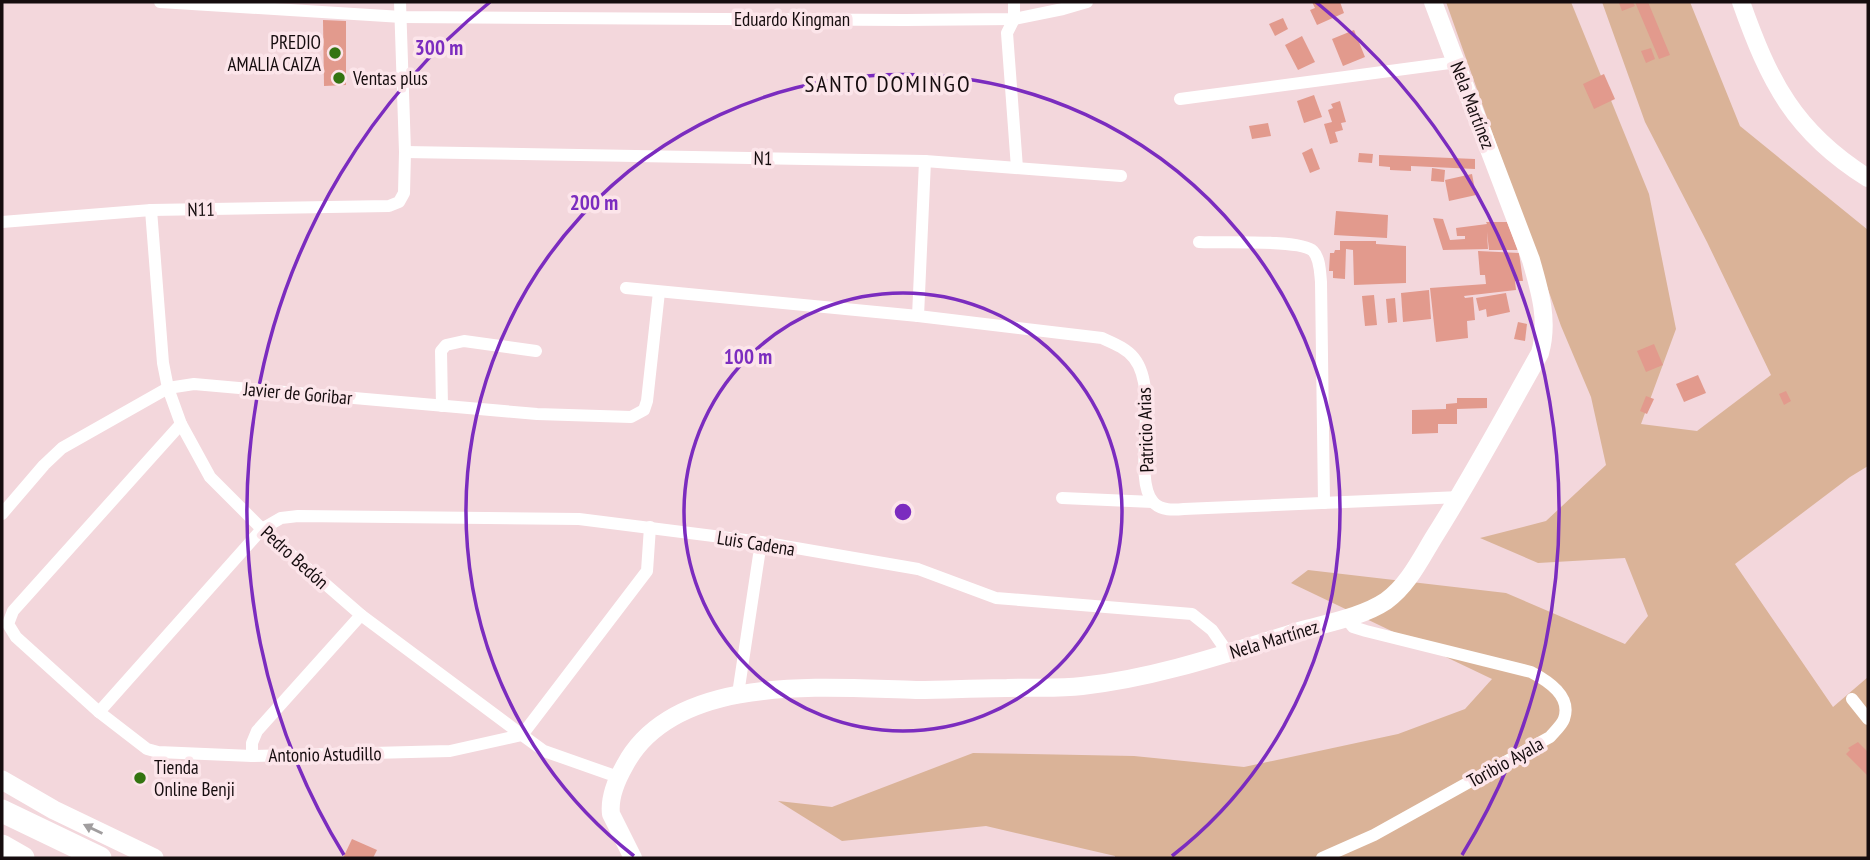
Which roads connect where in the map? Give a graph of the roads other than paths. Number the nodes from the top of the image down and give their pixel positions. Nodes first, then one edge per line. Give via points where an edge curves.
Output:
1 (159, 2) edge
2 (400, 2) edge
3 (1014, 2) edge
4 (1087, 2) edge
5 (1433, 2) edge
6 (1741, 2) edge
7 (402, 17) junction
8 (1014, 19) junction
9 (1457, 62) junction
10 (1181, 99) dead end
11 (405, 152) junction
12 (925, 161) junction
13 (1017, 168) junction
14 (1122, 176) dead end
15 (1868, 178) edge
16 (151, 210) junction
17 (2, 222) edge
18 (1199, 242) dead end
19 (626, 289) dead end
20 (659, 292) junction
21 (918, 316) junction
22 (536, 351) dead end
23 (168, 388) junction
24 (442, 406) junction
25 (181, 424) junction
26 (1460, 497) junction
27 (1062, 498) dead end
28 (1153, 502) junction
29 (1324, 503) junction
30 (2, 514) edge
31 (650, 527) junction
32 (262, 529) junction
33 (761, 542) junction
34 (361, 615) junction
35 (1345, 617) junction
36 (1228, 653) junction
37 (738, 694) junction
38 (1852, 699) dead end
39 (99, 712) junction
40 (1868, 719) edge
41 (522, 735) junction
42 (252, 755) junction
43 (618, 778) junction
44 (2, 780) edge
45 (2, 811) edge
46 (100, 858) edge
47 (154, 858) edge
48 (633, 858) edge
49 (1322, 858) edge

1 - 7 street, Eduardo Kingman
2 - 7 street
3 - 8 street
4 - 8 street, Eduardo Kingman
5 - 9 main road, Nela Martínez
6 - 15 main road via 1765,65 1791,110 1827,149
7 - 8 street, Eduardo Kingman
7 - 11 street
8 - 13 street via 1007,33
9 - 10 street
9 - 26 main road, Nela Martínez via 1531,260 1544,324 1540,353
11 - 12 street, N1
11 - 16 street, N11 via 404,193 400,202 389,206
12 - 13 street, N1
12 - 21 street
13 - 14 street, N1
16 - 17 street, N11
16 - 23 street, Pedro Bedón
18 - 29 street via 1283,243 1315,252 1321,282
19 - 20 street, Patricio Arias
20 - 21 street, Patricio Arias
20 - 24 street, Javier de Goribar via 650,388 638,415 537,414
21 - 28 street, Patricio Arias via 1102,338 1121,346 1135,358 1143,376 1146,481
22 - 24 street via 464,341 446,345 441,351
23 - 24 street, Javier de Goribar via 194,384
23 - 25 street, Pedro Bedón
23 - 30 street, Javier de Goribar via 62,449
25 - 32 street, Pedro Bedón via 210,477
25 - 39 street, Antonio Astudillo via 13,611 8,624 16,637
26 - 29 street
26 - 35 main road, Nela Martínez via 1407,582 1384,602
27 - 28 street
28 - 29 street via 1171,510
31 - 32 street, Luis Cadena via 579,519 298,516 281,518
31 - 33 street, Luis Cadena
31 - 41 street via 647,570
32 - 34 street, Pedro Bedón
32 - 39 street
33 - 36 street, Luis Cadena via 918,569 996,598 1192,614 1212,630
33 - 37 street
34 - 41 street, Pedro Bedón
34 - 42 street via 257,731
35 - 36 main road, Nela Martínez
35 - 49 street, Toribio Ayala via 1366,631 1531,672 1551,683 1564,700 1564,719 1550,737 1374,835
36 - 37 main road, Nela Martínez via 1134,679 1079,686 792,687
37 - 43 main road, Nela Martínez via 682,712 658,727 636,748
38 - 40 street
39 - 42 street, Antonio Astudillo via 147,749
41 - 42 street, Antonio Astudillo via 450,751
41 - 43 street, Pedro Bedón via 544,751
43 - 48 main road, Nela Martínez via 611,814
47 -> 44 main road
45 - 46 highway

